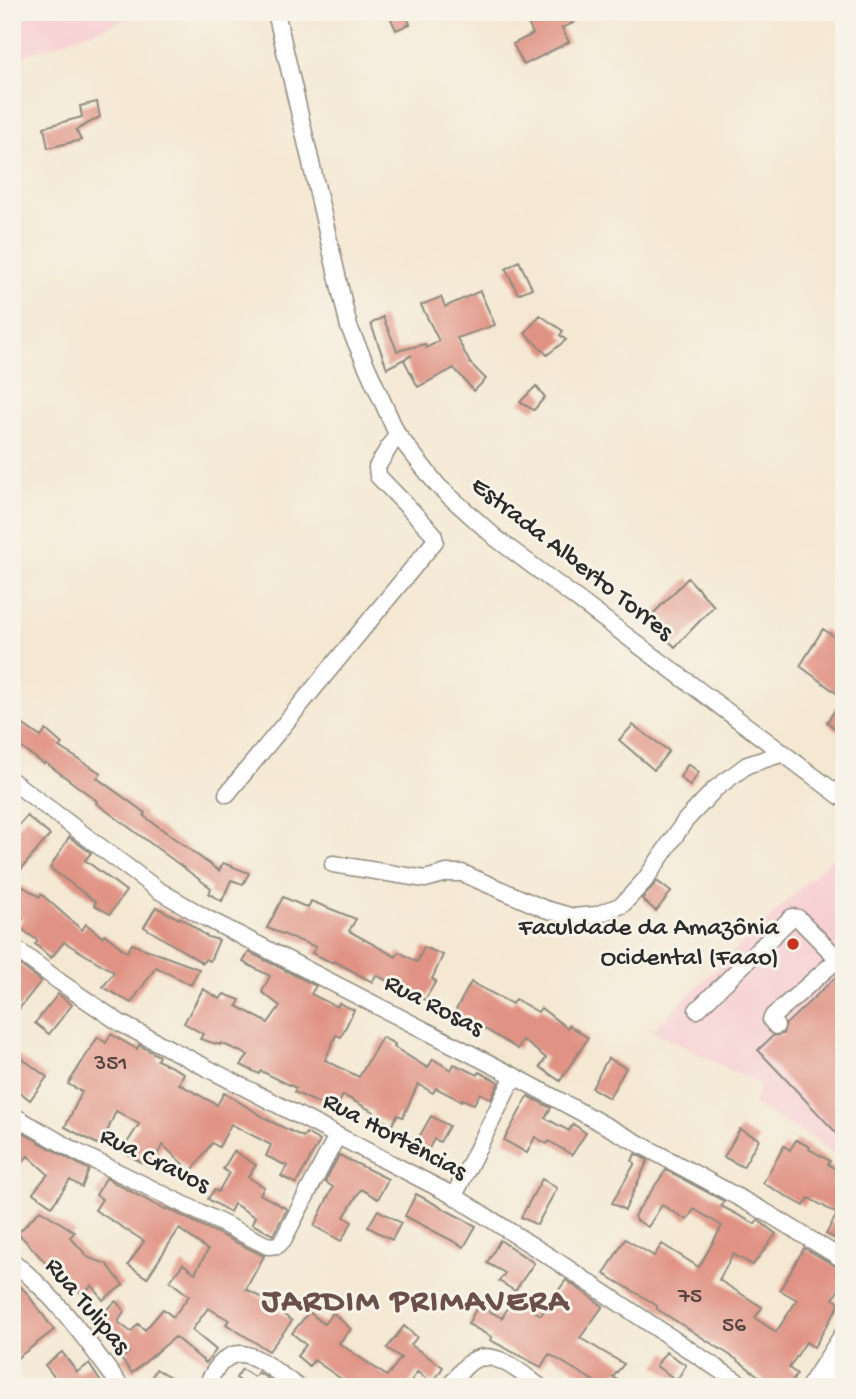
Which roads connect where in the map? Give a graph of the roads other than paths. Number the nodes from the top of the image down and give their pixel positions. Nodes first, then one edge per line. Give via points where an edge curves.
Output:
1 (276, 12) edge
2 (397, 434) junction
3 (784, 753) junction
4 (12, 781) edge
5 (227, 794) dead end
6 (844, 799) edge
7 (333, 864) dead end
8 (12, 946) edge
9 (841, 962) edge
10 (697, 1010) dead end
11 (776, 1026) dead end
12 (514, 1076) junction
13 (12, 1115) edge
14 (337, 1136) junction
15 (454, 1196) junction
16 (844, 1259) edge
17 (12, 1261) edge
18 (844, 1336) edge
19 (844, 1366) edge
20 (121, 1387) edge
21 (206, 1387) edge
22 (298, 1387) edge
23 (449, 1387) edge
24 (540, 1387) edge
25 (745, 1387) edge
26 (812, 1387) edge
27 (830, 1387) edge

1 - 2 street, Estrada Alberto Torres via 349,327
2 - 3 street, Estrada Alberto Torres via 438,485 497,539
2 - 5 street via 377,467 378,476 433,533 435,541
3 - 6 street, Estrada Alberto Torres
3 - 7 street via 747,765 715,789 622,905 596,915 573,918 462,873 425,879
4 - 12 street, Rua Rosas via 158,890
8 - 14 street, Rua Hortências via 120,1023
9 - 10 street via 792,917
9 - 11 street via 773,1016
12 - 15 street
12 - 16 street, Rua Rosas
13 - 14 street, Rua Cravos via 268,1246 283,1240
14 - 15 street, Rua Hortências
15 - 25 street, Rua Hortências
17 - 20 street, Rua Tulipas via 67,1314
18 - 26 main road
19 - 27 main road
21 - 22 street via 215,1367 227,1356 240,1353 254,1357
23 - 24 street via 467,1364 480,1357 507,1363

